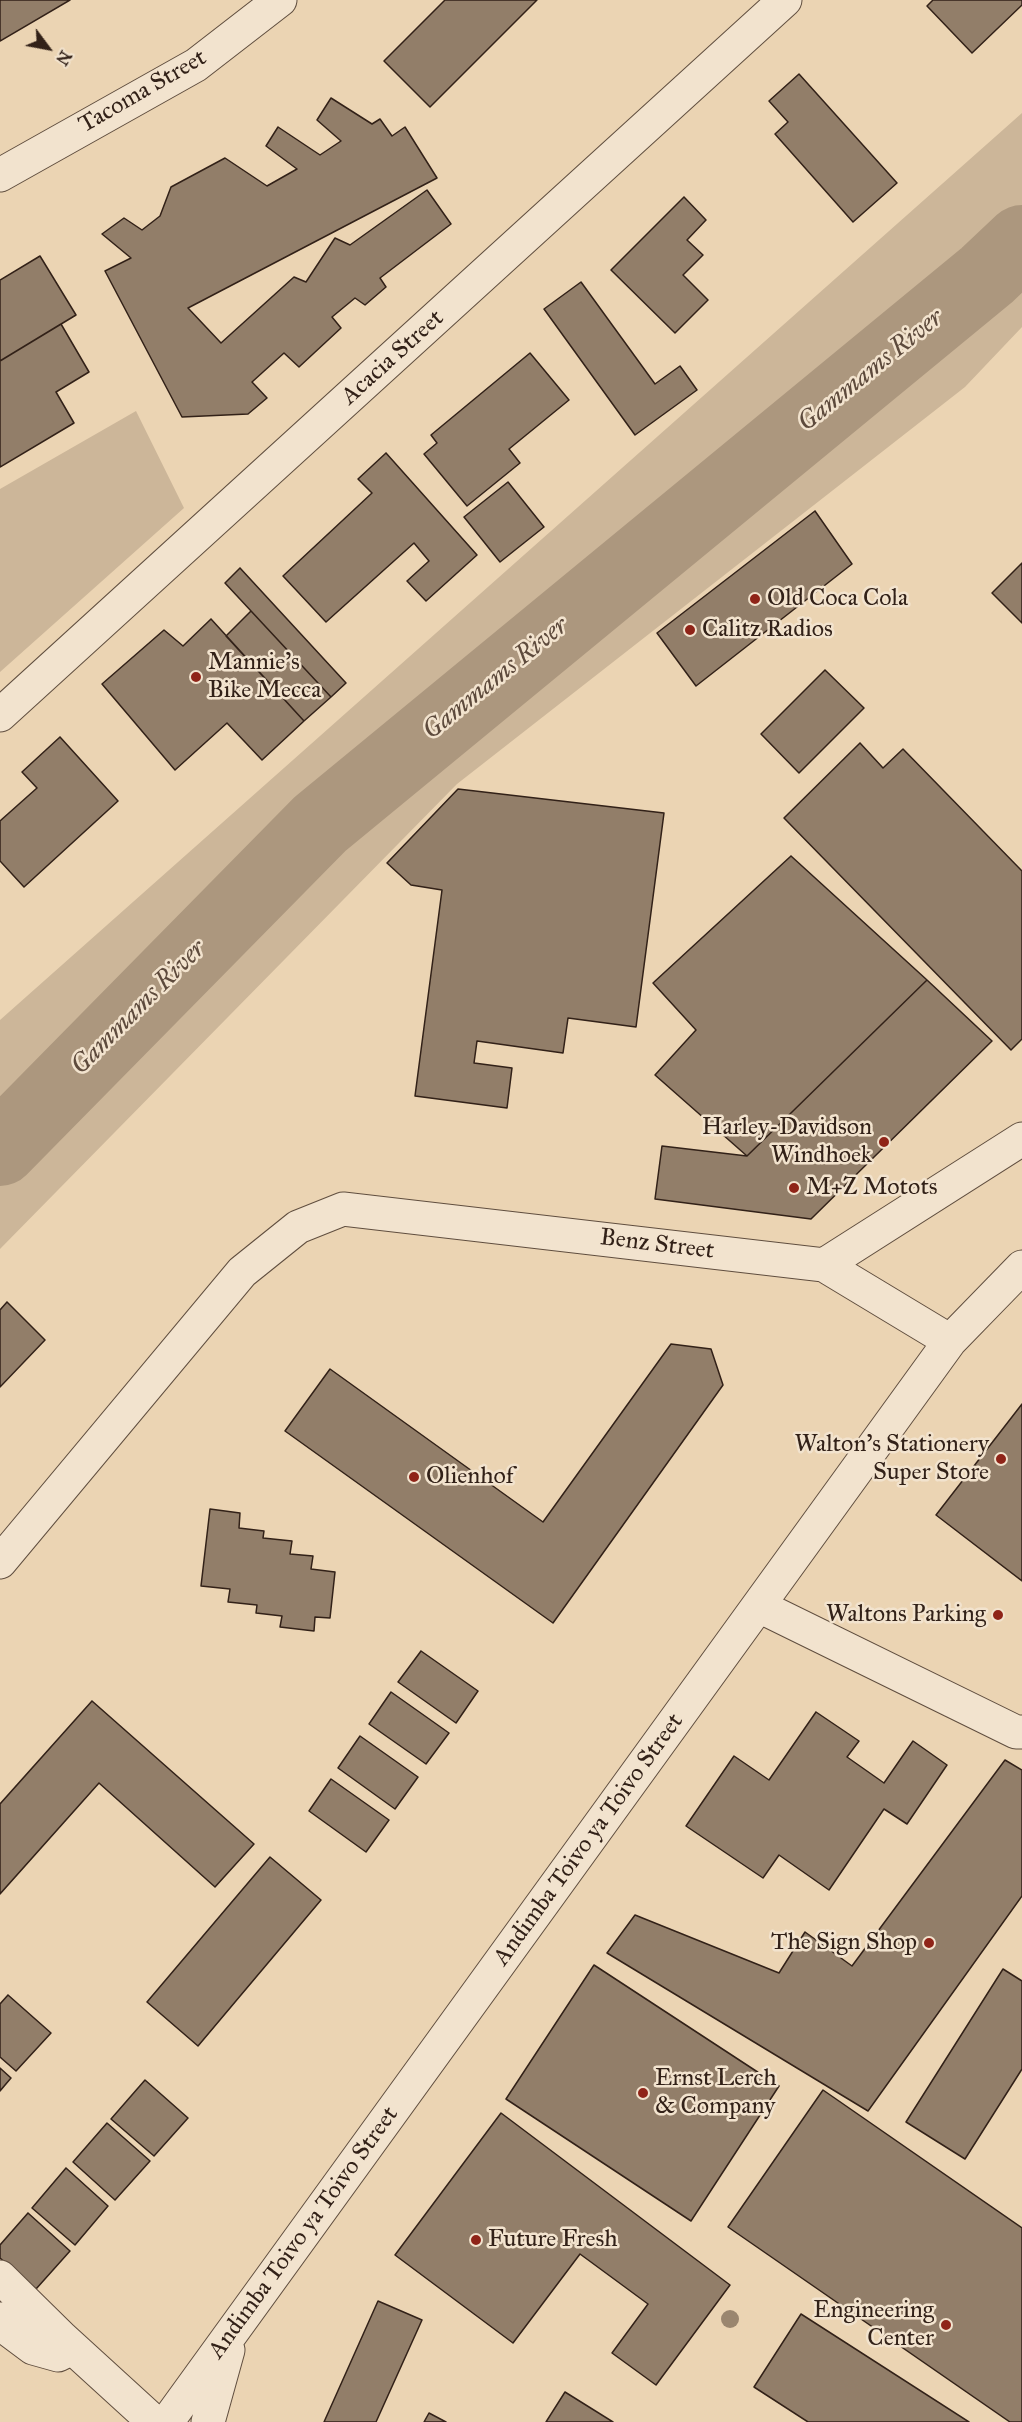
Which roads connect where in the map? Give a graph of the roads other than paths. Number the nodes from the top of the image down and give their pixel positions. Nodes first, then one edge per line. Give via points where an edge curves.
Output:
1 (280, 0) edge
2 (785, 0) edge
3 (0, 174) edge
4 (0, 715) edge
5 (1022, 1139) edge
6 (824, 1265) junction
7 (1022, 1267) edge
8 (950, 1341) junction
9 (0, 1562) edge
10 (759, 1606) junction
11 (1019, 1732) edge
12 (0, 2277) edge
13 (0, 2319) edge
14 (235, 2328) junction
15 (72, 2348) junction
16 (154, 2422) edge
17 (167, 2422) edge
18 (208, 2422) edge

1 - 3 street, Tacoma Street via 196,65
2 - 4 street, Acacia Street
5 - 6 street
6 - 8 street, Benz Street
6 - 9 street, Benz Street via 343,1209 298,1227 242,1272
7 - 8 street, Andimba Toivo ya Toivo Street
8 - 10 street, Andimba Toivo ya Toivo Street
10 - 11 street
10 - 14 street, Andimba Toivo ya Toivo Street
12 - 15 street
13 - 15 street via 33,2348 58,2355
14 - 17 street, Andimba Toivo ya Toivo Street
14 - 18 street
15 - 16 street

